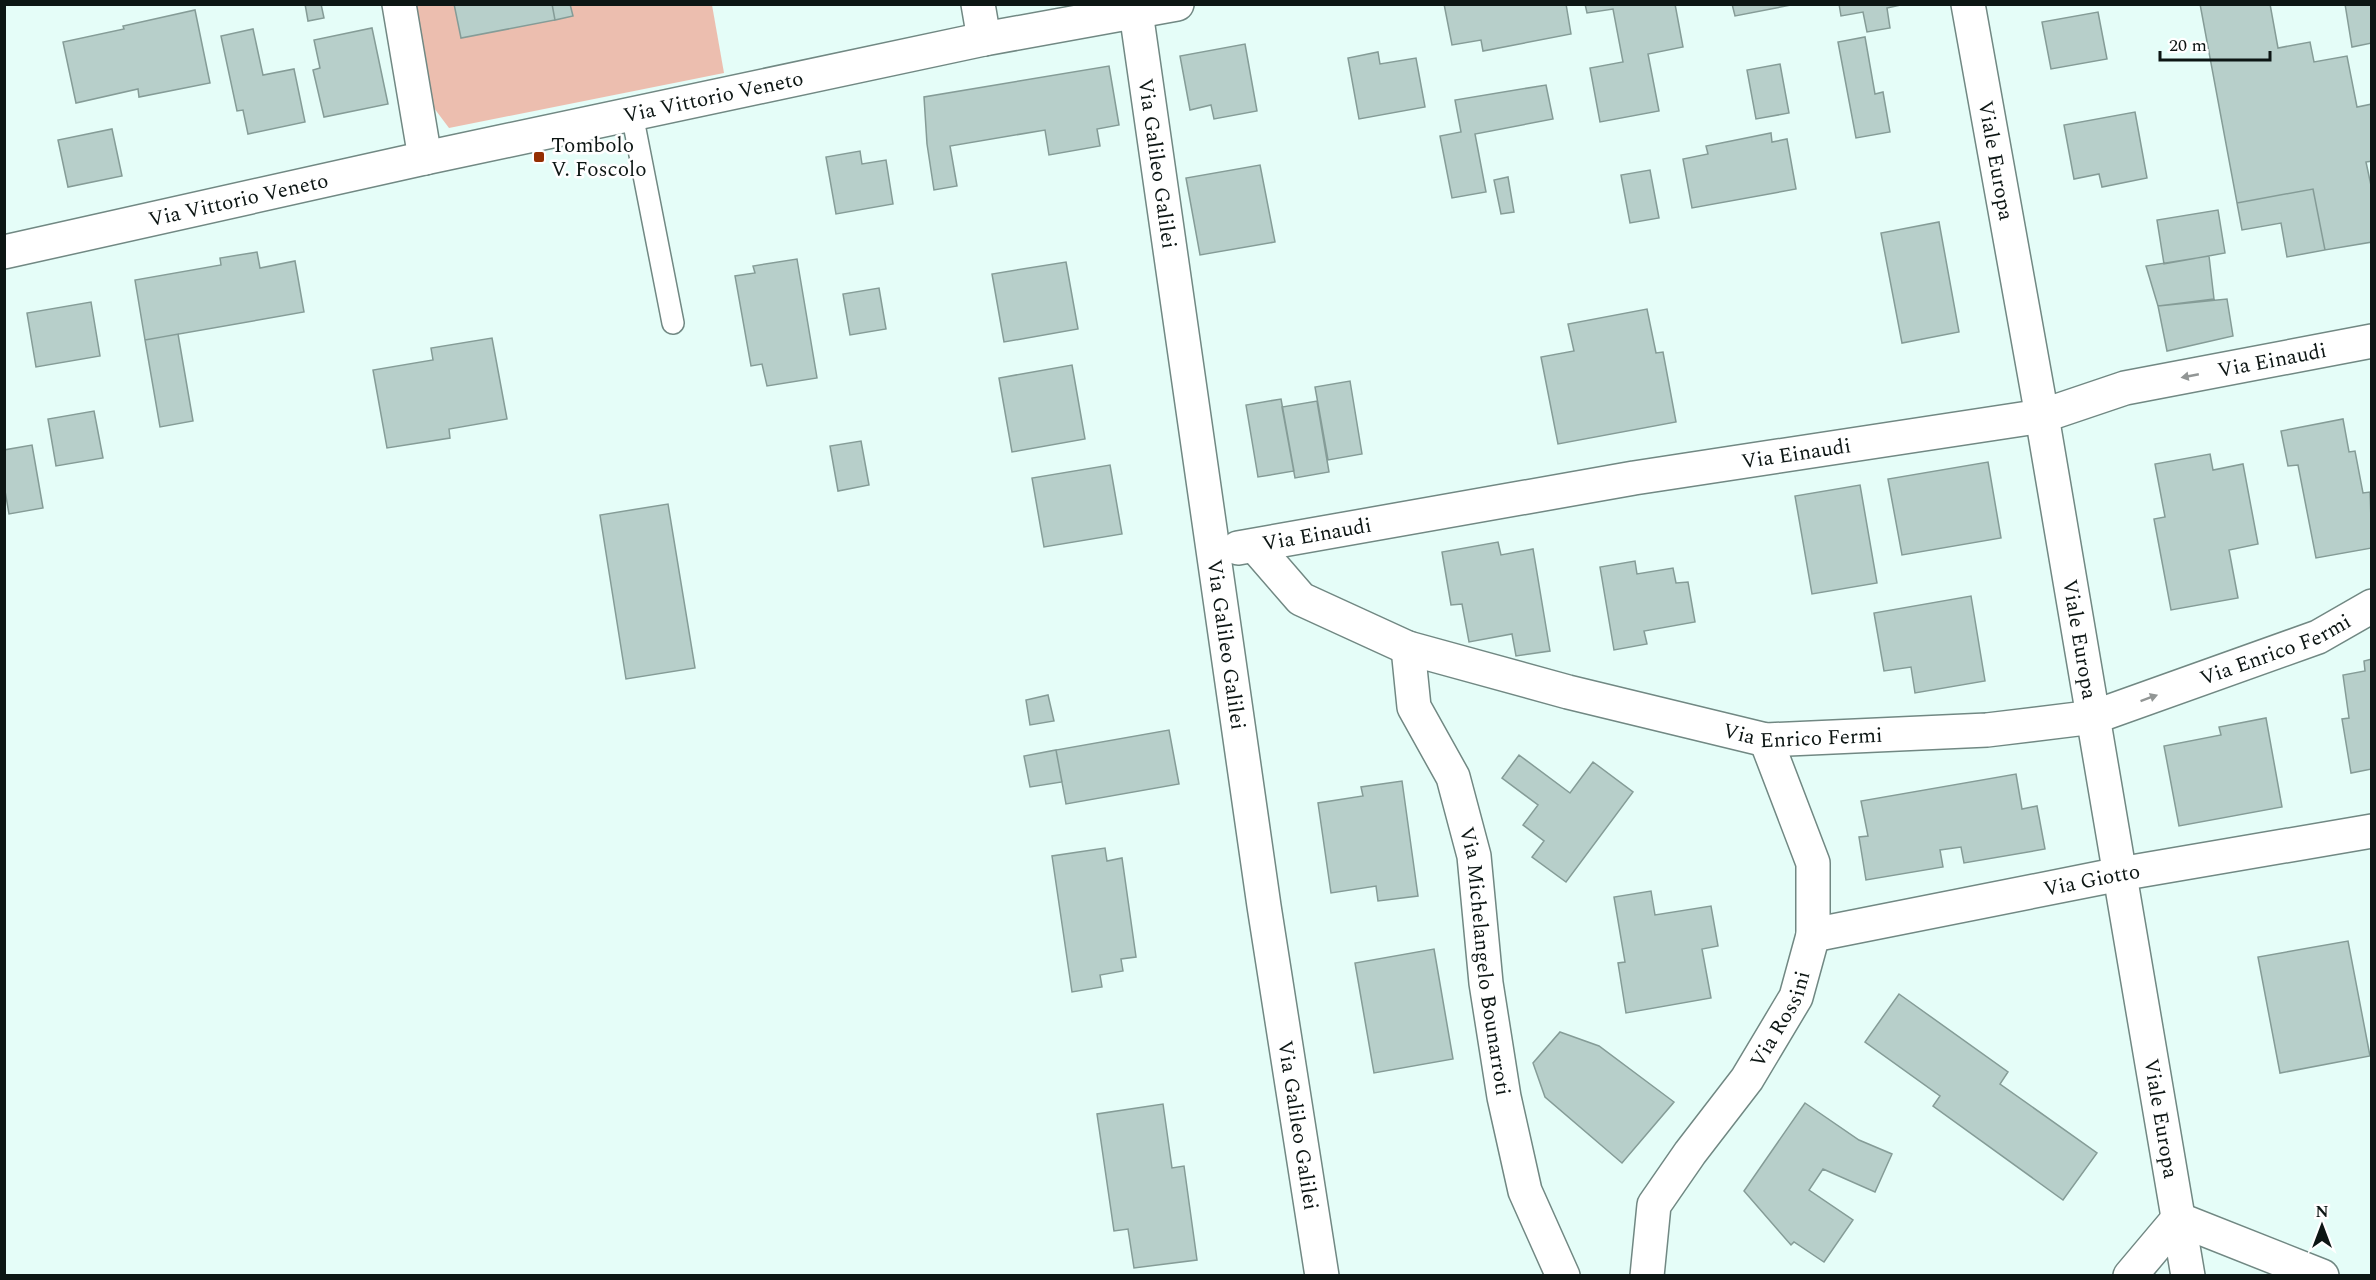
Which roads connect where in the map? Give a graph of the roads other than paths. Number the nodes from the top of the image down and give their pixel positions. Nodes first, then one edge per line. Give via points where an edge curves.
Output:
1 (399, 4) edge
2 (978, 4) edge
3 (1177, 4) edge
4 (1968, 4) edge
5 (1137, 12) junction
6 (984, 39) junction
7 (632, 114) junction
8 (425, 158) junction
9 (4, 252) edge
10 (673, 323) dead end
11 (2372, 341) edge
12 (2042, 416) junction
13 (1255, 546) junction
14 (1215, 552) junction
15 (2372, 606) edge
16 (1408, 648) junction
17 (2094, 717) junction
18 (1766, 740) junction
19 (2372, 831) edge
20 (2120, 874) junction
21 (1813, 935) junction
22 (2178, 1219) junction
23 (1322, 1275) edge
24 (1563, 1275) edge
25 (1647, 1275) edge
26 (2130, 1275) edge
27 (2188, 1275) edge
28 (2322, 1275) edge

1 - 8 street
2 - 6 street
3 - 5 street, Via Vittorio Veneto
4 - 12 street, Viale Europa
5 - 6 street, Via Vittorio Veneto
5 - 14 street, Via Galileo Galilei
6 - 7 street, Via Vittorio Veneto
7 - 8 street, Via Vittorio Veneto
7 - 10 lane
8 - 9 street, Via Vittorio Veneto
11 -> 12 street, Via Einaudi via 2125,388
12 - 13 street, Via Einaudi via 1634,478
12 - 17 street, Viale Europa
13 - 14 street, Via Einaudi
13 - 16 street, Via Enrico Fermi via 1301,599
14 - 23 street, Via Galileo Galilei via 1264,906
17 -> 15 street, Via Enrico Fermi via 2318,637
16 - 18 street, Via Enrico Fermi
16 - 24 street, Via Michelangelo Bounarroti via 1414,707 1453,777 1474,856 1486,982 1504,1097 1525,1191
17 - 18 street, Via Enrico Fermi via 1988,730
17 - 20 street, Viale Europa
18 - 21 street, Via Rossini via 1813,862
19 - 20 street, Via Giotto
20 - 21 street, Via Giotto
20 - 22 street, Viale Europa
21 - 25 street, Via Rossini via 1796,997 1747,1079 1654,1205
22 - 26 street
22 - 27 street, Viale Europa
22 - 28 street

